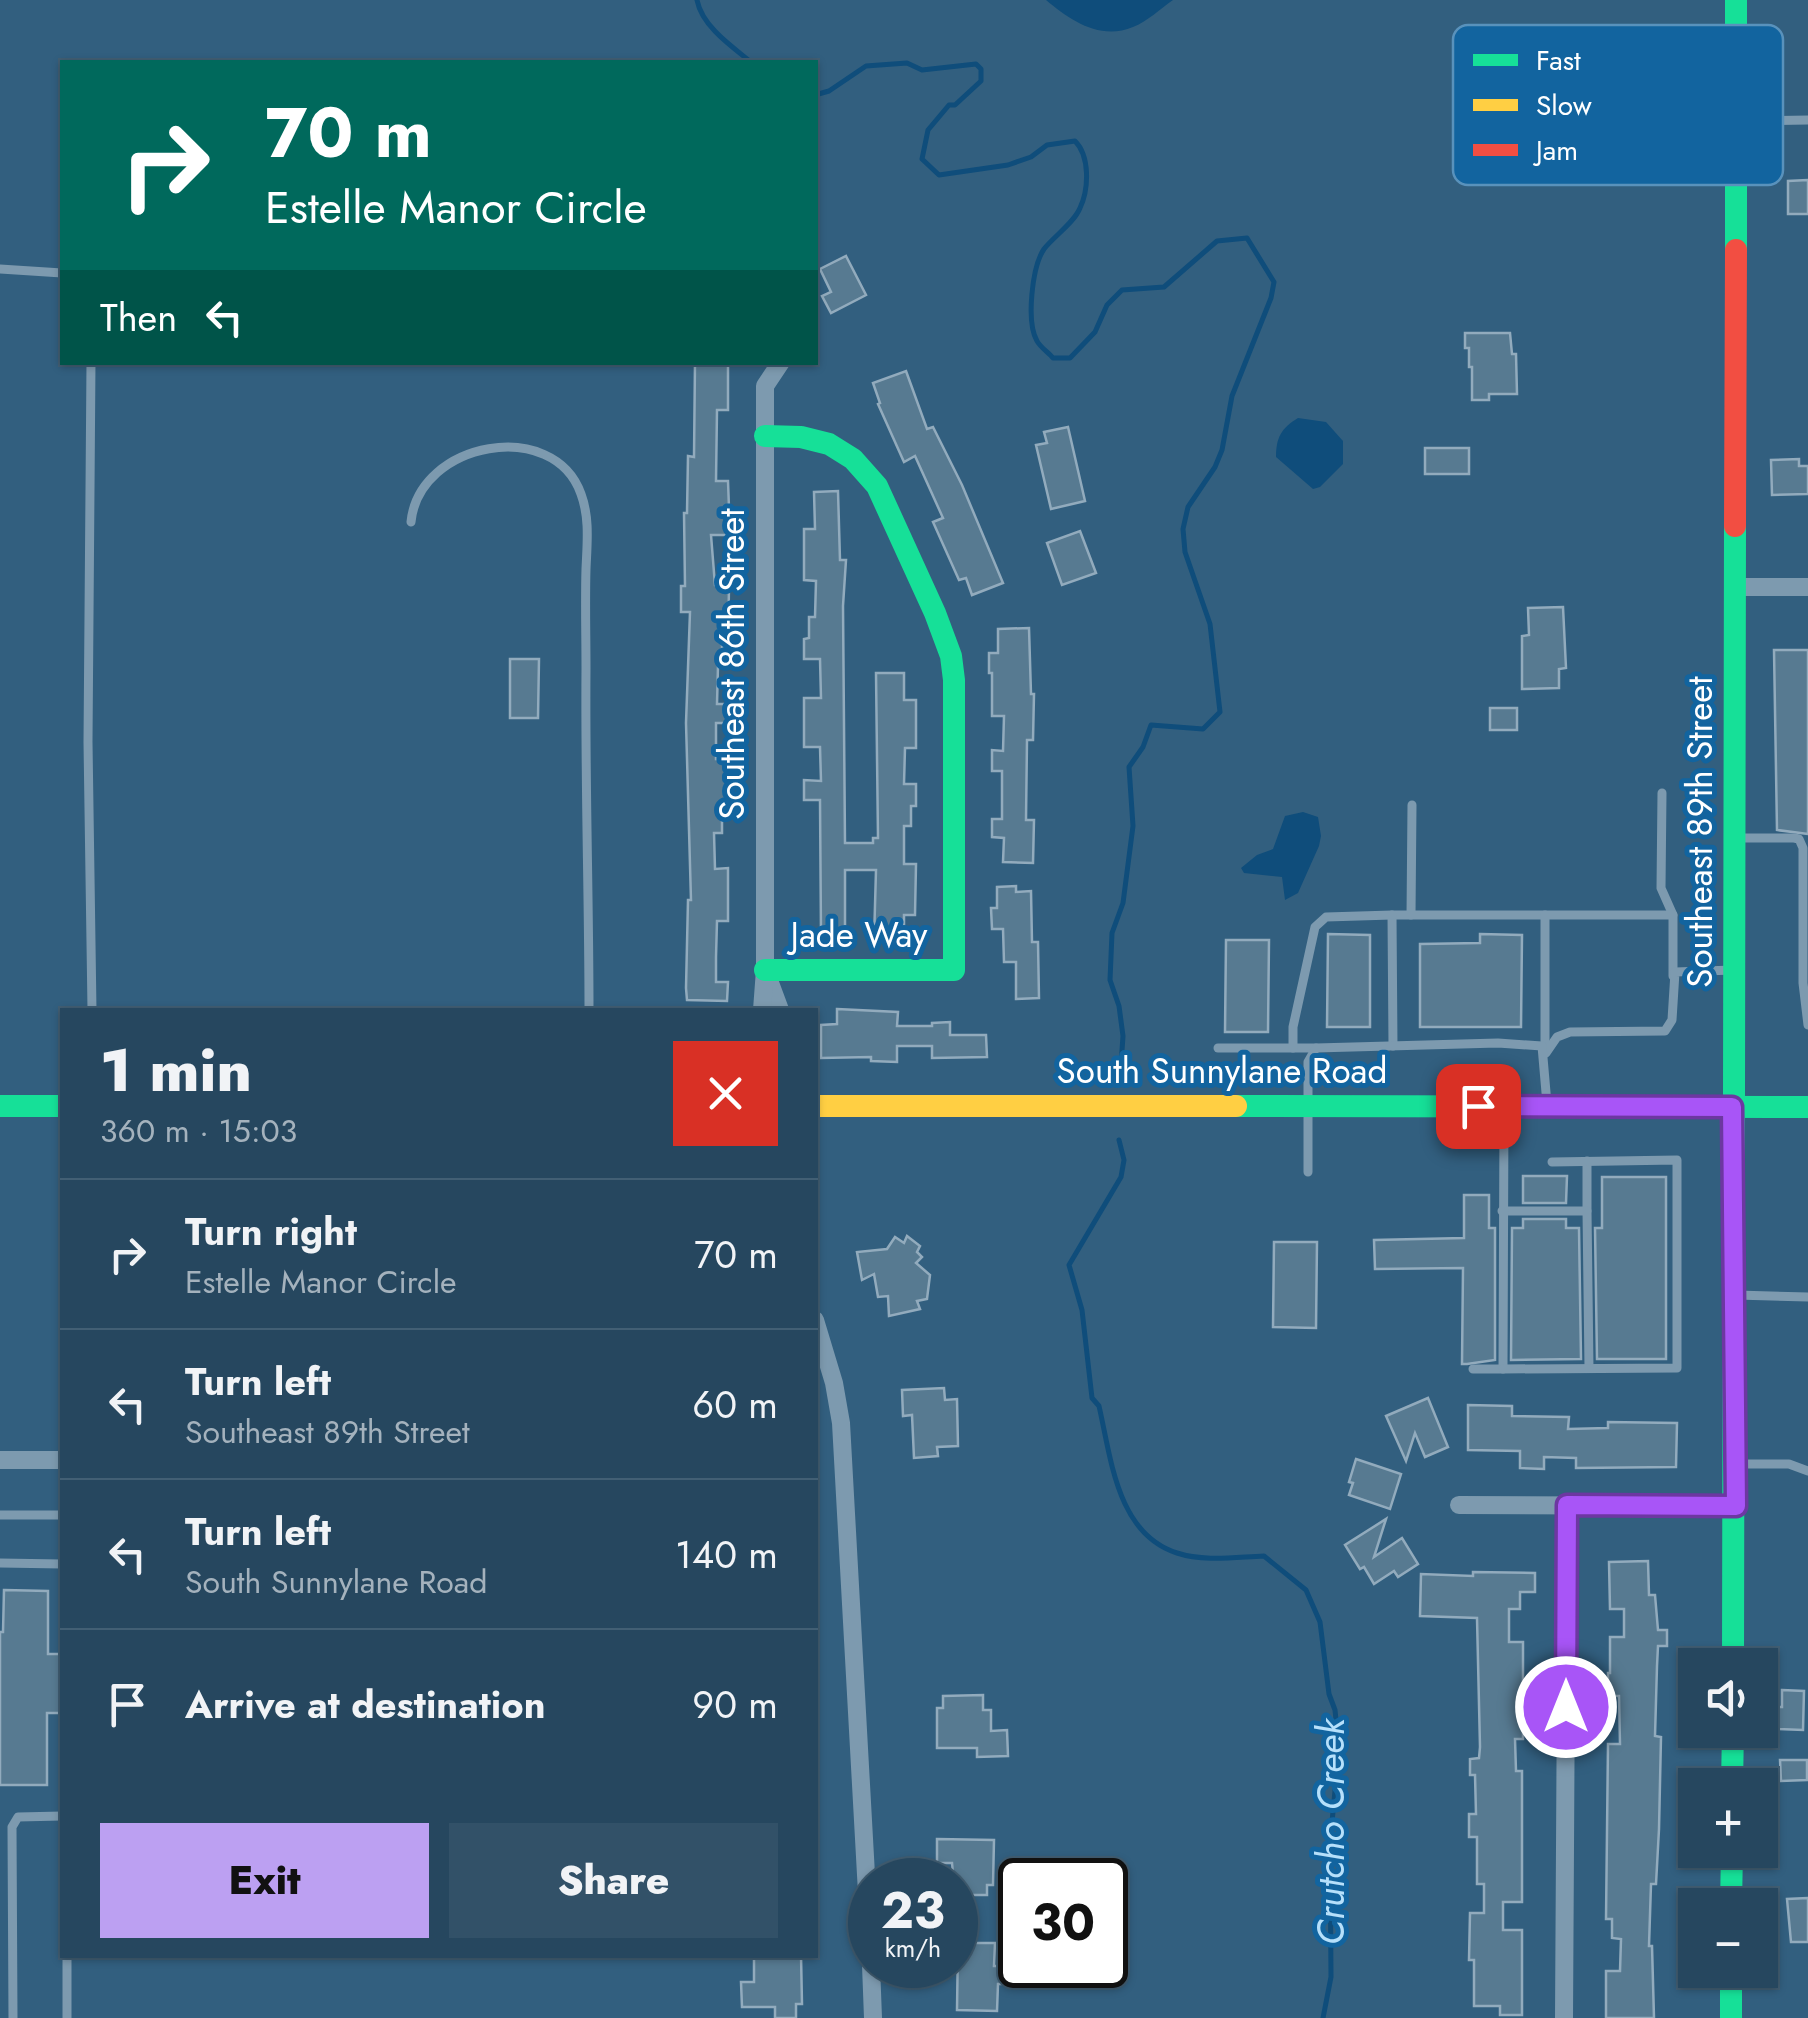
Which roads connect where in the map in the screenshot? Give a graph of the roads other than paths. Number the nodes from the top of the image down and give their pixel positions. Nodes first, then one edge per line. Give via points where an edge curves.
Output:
1 (1736, 0) edge
2 (1736, 25) edge
3 (1783, 120) edge
4 (1808, 120) edge
5 (1735, 185) edge
6 (0, 269) edge
7 (60, 273) edge
8 (90, 365) edge
9 (779, 365) edge
10 (765, 436) junction
11 (411, 522) dead end
12 (1736, 587) junction
13 (1808, 587) edge
14 (1662, 793) dead end
15 (1412, 805) dead end
16 (1736, 838) junction
17 (1392, 915) junction
18 (1411, 915) junction
19 (1545, 915) junction
20 (1673, 916) junction
21 (764, 970) junction
22 (1735, 970) junction
23 (1672, 976) junction
24 (92, 1008) edge
25 (589, 1008) edge
26 (762, 1008) edge
27 (779, 1008) edge
28 (1808, 1025) edge
29 (1393, 1046) junction
30 (1218, 1048) dead end
31 (1292, 1048) junction
32 (1316, 1048) junction
33 (1545, 1056) junction
34 (0, 1106) edge
35 (60, 1106) edge
36 (818, 1106) edge
37 (1308, 1106) junction
38 (1504, 1106) junction
39 (1547, 1106) junction
40 (1732, 1107) junction
41 (1808, 1107) edge
42 (1552, 1162) dead end
43 (1587, 1162) junction
44 (1308, 1172) dead end
45 (1502, 1211) junction
46 (1587, 1211) junction
47 (1734, 1295) junction
48 (1808, 1297) edge
49 (818, 1330) edge
50 (1588, 1368) junction
51 (1473, 1369) dead end
52 (1503, 1369) junction
53 (0, 1460) edge
54 (60, 1460) edge
55 (1735, 1464) junction
56 (1808, 1471) edge
57 (1459, 1505) dead end
58 (1567, 1505) junction
59 (1736, 1506) junction
60 (0, 1515) edge
61 (60, 1515) edge
62 (0, 1563) edge
63 (60, 1564) edge
64 (1733, 1648) edge
65 (60, 1816) edge
66 (865, 1858) edge
67 (67, 1958) edge
68 (872, 1988) edge
69 (1731, 1988) edge
70 (13, 2018) edge
71 (66, 2018) edge
72 (873, 2018) edge
73 (1564, 2018) edge
74 (1731, 2018) edge

1 - 2 street, Southeast 89th Street
3 - 4 lane
5 - 12 street, Southeast 89th Street
6 - 7 lane
8 - 24 lane
9 - 10 street, Southeast 86th Street via 765,386
10 - 21 street, Southeast 86th Street
10 - 21 street, Jade Way via 830,442 861,464 944,632 954,680 954,970
11 - 25 lane via 425,484 439,468 475,449 541,454 580,489 588,552
12 - 13 street
12 - 16 street, Southeast 89th Street
14 - 20 lane via 1661,888
15 - 18 lane
16 - 22 street, Southeast 89th Street
16 - 28 lane via 1799,839 1803,848
17 - 18 lane
17 - 29 lane
17 - 31 lane via 1326,917 1315,926
18 - 19 lane
19 - 20 lane
19 - 33 lane
20 - 23 lane
21 - 26 street, Southeast 86th Street
21 - 27 street, Southeast 86th Street
22 - 23 lane via 1682,970
22 - 40 street, Southeast 89th Street
23 - 33 lane via 1672,1020 1665,1031 1570,1032 1557,1036
29 - 32 lane
29 - 33 lane via 1542,1046
30 - 31 lane
31 - 32 lane
32 - 37 lane via 1308,1062
33 - 39 lane
34 - 35 street
36 - 37 street, South Sunnylane Road
37 - 38 street, South Sunnylane Road
37 - 44 lane
38 - 39 street, South Sunnylane Road
38 - 45 lane
39 - 40 street, South Sunnylane Road
40 - 41 street, South Sunnylane Road
40 - 47 street, Southeast 89th Street
42 - 43 lane
43 - 46 lane
43 - 50 lane via 1677,1160 1677,1368
45 - 46 lane
45 - 52 lane
46 - 50 lane
47 - 48 lane
47 - 55 street, Southeast 89th Street
49 - 66 street via 841,1424
50 - 52 lane
51 - 52 lane
53 - 54 street
55 - 56 lane via 1789,1464
55 - 59 street, Southeast 89th Street
57 - 58 street
58 - 59 street
58 - 73 street
59 - 64 street, Southeast 89th Street
60 - 61 lane
62 - 63 lane
65 - 70 lane via 18,1817 12,1827
67 - 71 lane
68 - 72 street
69 - 74 street

